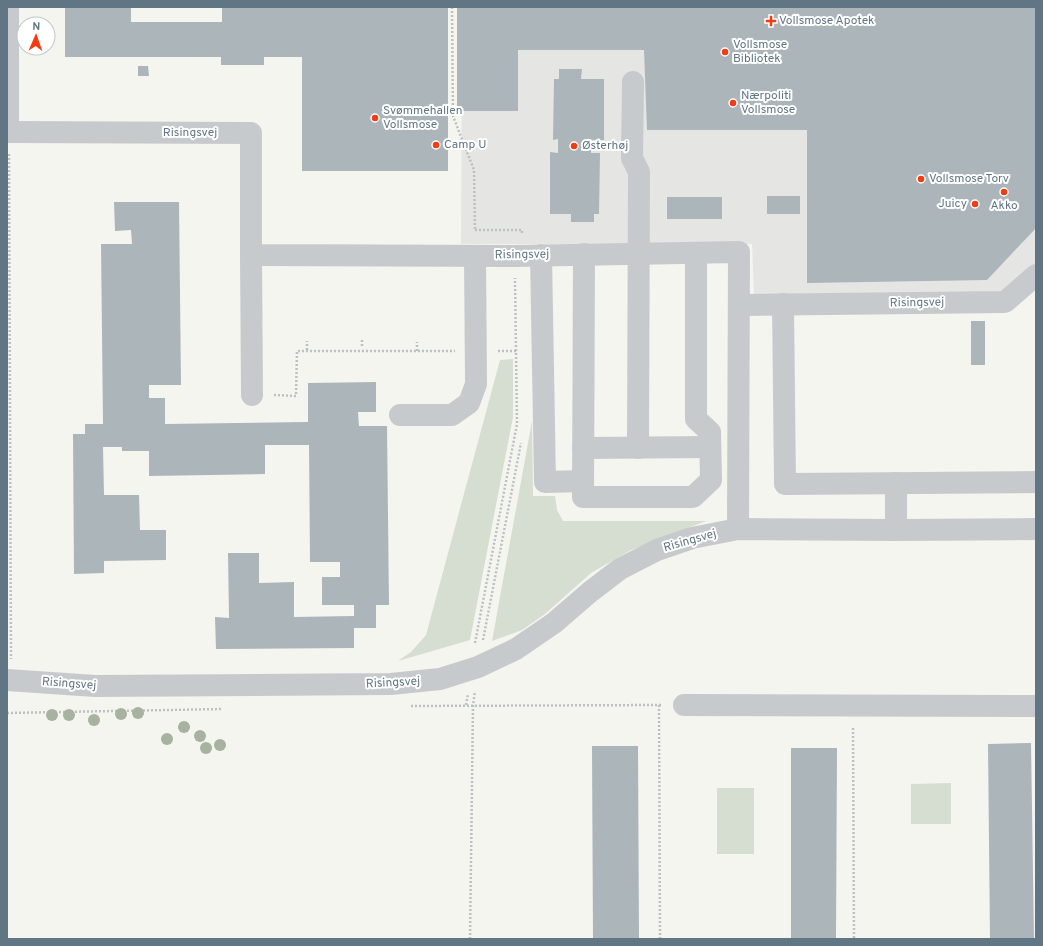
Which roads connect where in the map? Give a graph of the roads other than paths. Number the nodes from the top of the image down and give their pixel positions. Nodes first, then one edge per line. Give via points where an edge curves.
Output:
1 (8, 7) edge
2 (633, 82) dead end
3 (8, 132) edge
4 (640, 253) junction
5 (696, 253) junction
6 (584, 254) junction
7 (542, 255) junction
8 (251, 256) junction
9 (475, 256) junction
10 (1036, 275) edge
11 (783, 304) junction
12 (739, 305) junction
13 (252, 395) road end
14 (400, 415) dead end
15 (710, 447) junction
16 (583, 448) junction
17 (638, 448) junction
18 (583, 481) junction
19 (1036, 482) edge
20 (896, 483) junction
21 (738, 529) junction
22 (1036, 529) edge
23 (896, 530) junction
24 (9, 680) edge
25 (684, 705) road end
26 (1036, 706) edge

1 - 3 street
2 - 4 street via 632,158 639,172
3 - 8 street, Risingsvej via 251,133
4 - 5 street, Risingsvej
4 - 6 street, Risingsvej
4 - 17 street
5 - 12 street, Risingsvej via 739,252
5 - 15 street via 696,420 710,432
6 - 7 street, Risingsvej
6 - 16 street
7 - 9 street, Risingsvej
7 - 18 street via 545,482
8 - 9 street, Risingsvej
8 - 13 street, Risingsvej
9 - 14 street via 476,384 469,403 452,415
10 - 11 street, Risingsvej via 1005,302
11 - 12 street, Risingsvej
11 - 20 street via 785,484
12 - 21 street, Risingsvej
15 - 17 street
15 - 18 street via 711,480 693,497 583,497
16 - 17 street
16 - 18 street
19 - 20 street
20 - 23 street
21 - 23 street, Risingsvej
21 - 24 street, Risingsvej via 692,538 657,550 620,569 554,623 475,675 391,684 96,686
22 - 23 street, Risingsvej
25 - 26 street

